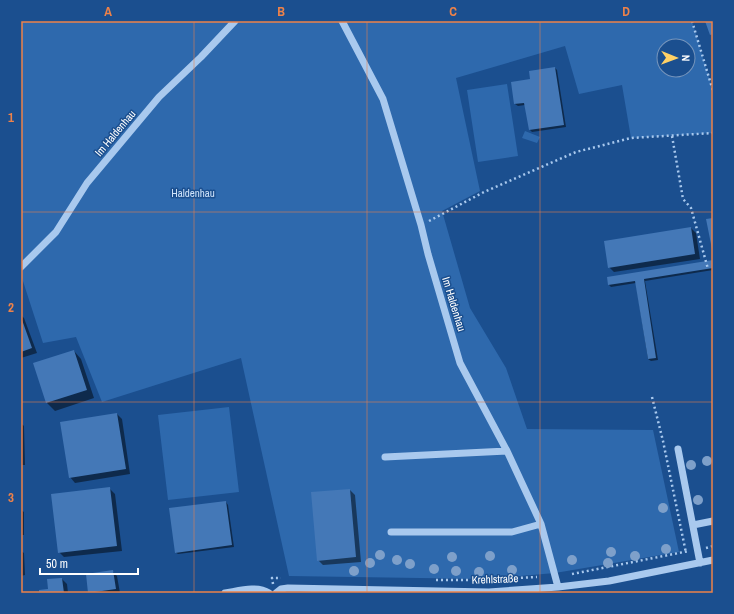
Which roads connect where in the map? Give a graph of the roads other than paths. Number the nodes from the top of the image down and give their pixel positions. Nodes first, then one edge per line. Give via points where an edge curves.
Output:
1 (235, 21) edge
2 (342, 21) edge
3 (21, 267) edge
4 (678, 449) dead end
5 (507, 451) junction
6 (384, 457) dead end
7 (713, 521) edge
8 (542, 524) junction
9 (693, 525) junction
10 (391, 532) dead end
11 (713, 560) edge
12 (700, 563) junction
13 (558, 587) junction
14 (225, 593) edge
15 (269, 593) edge
16 (276, 593) edge

1 - 3 street, Im Haldenhau via 159,97 87,183 56,232
2 - 5 street, Im Haldenhau via 383,99 460,363
4 - 9 street
5 - 6 street
5 - 8 street, Im Haldenhau
7 - 9 street
8 - 10 street via 512,532
8 - 13 street, Im Haldenhau
9 - 12 street
11 - 12 street, Krehlstraße
12 - 13 street, Krehlstraße via 609,581
13 - 16 street, Krehlstraße via 489,592 288,588
14 - 15 street via 253,589

